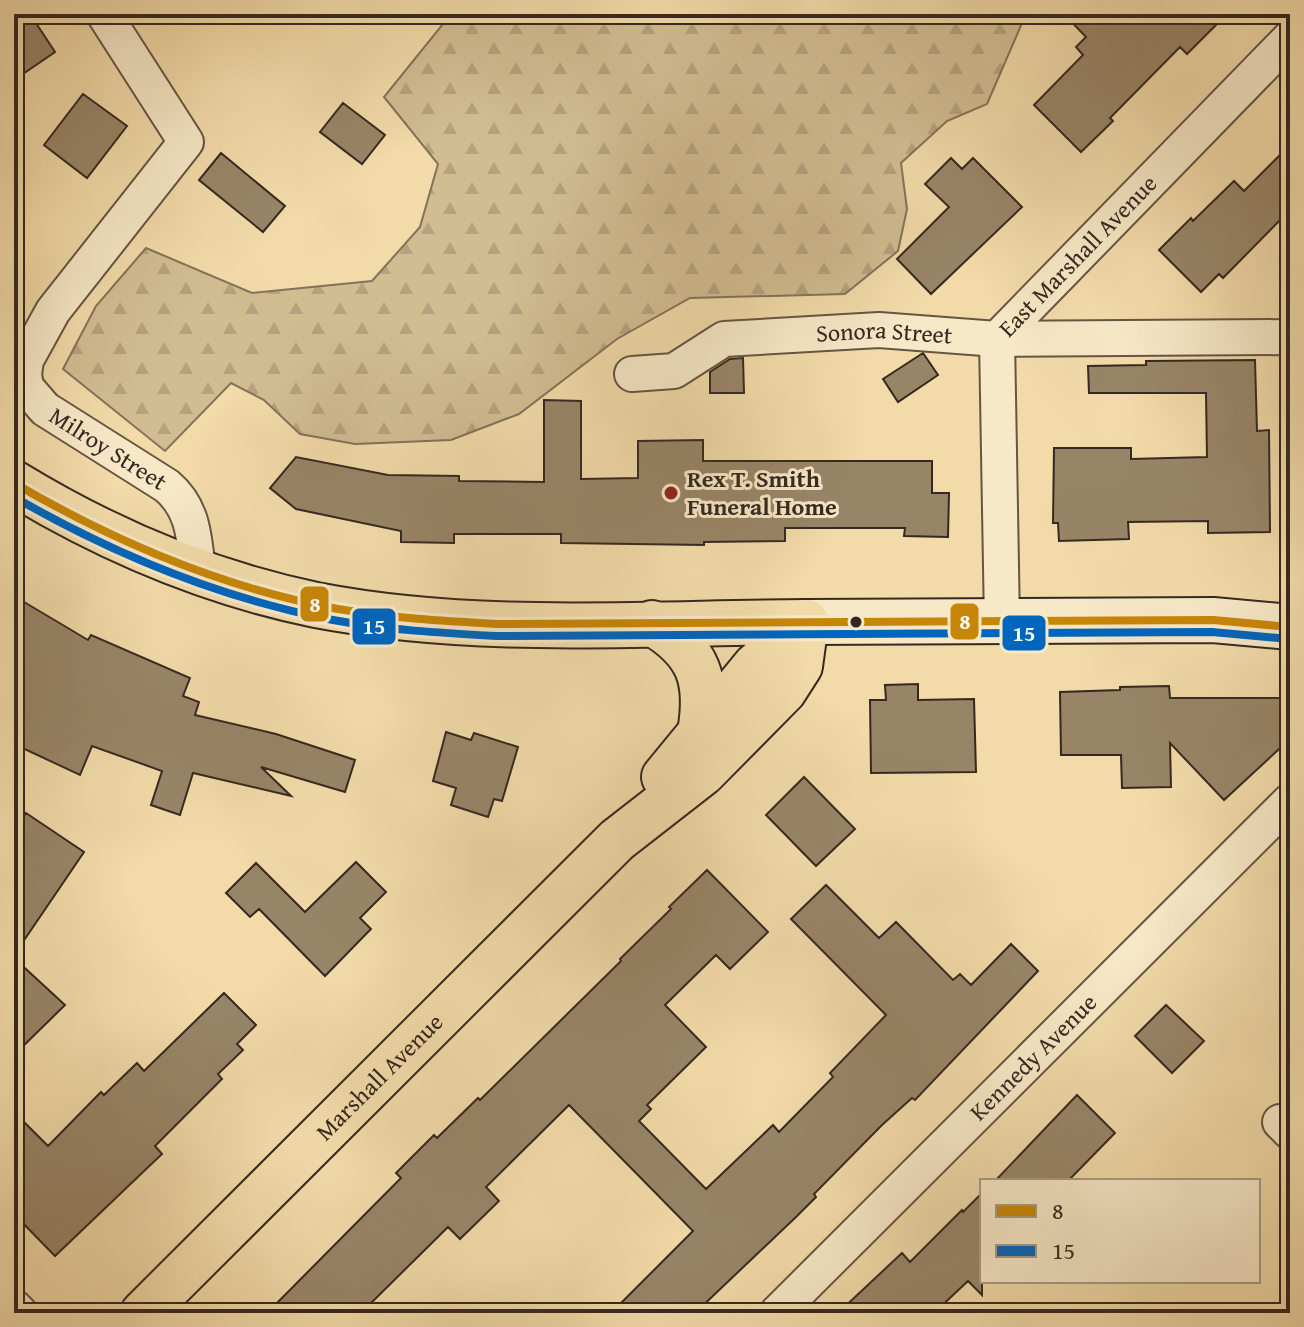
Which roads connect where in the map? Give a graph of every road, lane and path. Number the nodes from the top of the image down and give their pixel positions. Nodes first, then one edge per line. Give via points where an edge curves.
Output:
1 (104, 14) edge
2 (1290, 38) edge
3 (1290, 337) edge
4 (997, 339) junction
5 (632, 374) dead end
6 (14, 483) edge
7 (198, 571) junction
8 (806, 622) junction
9 (652, 623) junction
10 (1002, 623) junction
11 (1290, 627) edge
12 (700, 733) junction
13 (1290, 801) edge
14 (617, 840) junction
15 (14, 1307) edge
16 (20, 1313) edge
17 (143, 1313) edge
18 (777, 1313) edge

1 - 7 street, Milroy Street via 186,142 53,311 26,360 26,387 45,409 178,496 192,524
2 - 4 street, East Marshall Avenue
3 - 4 street, Sonora Street
4 - 5 street, Sonora Street via 879,330 724,339 674,371
4 - 10 street, East Marshall Avenue
6 - 7 main road via 90,525
7 - 9 main road via 316,604 380,615 497,624
8 - 9 main road
8 - 10 main road
8 - 12 main road, Marshall Avenue via 755,666
8 - 14 main road, Marshall Avenue via 800,666 784,691 703,773
9 - 12 main road via 682,644 698,669 705,696
10 - 11 main road via 1213,620
12 - 14 main road, Marshall Avenue
13 - 18 street, Kennedy Avenue
14 - 17 main road, Marshall Avenue
15 - 16 street

